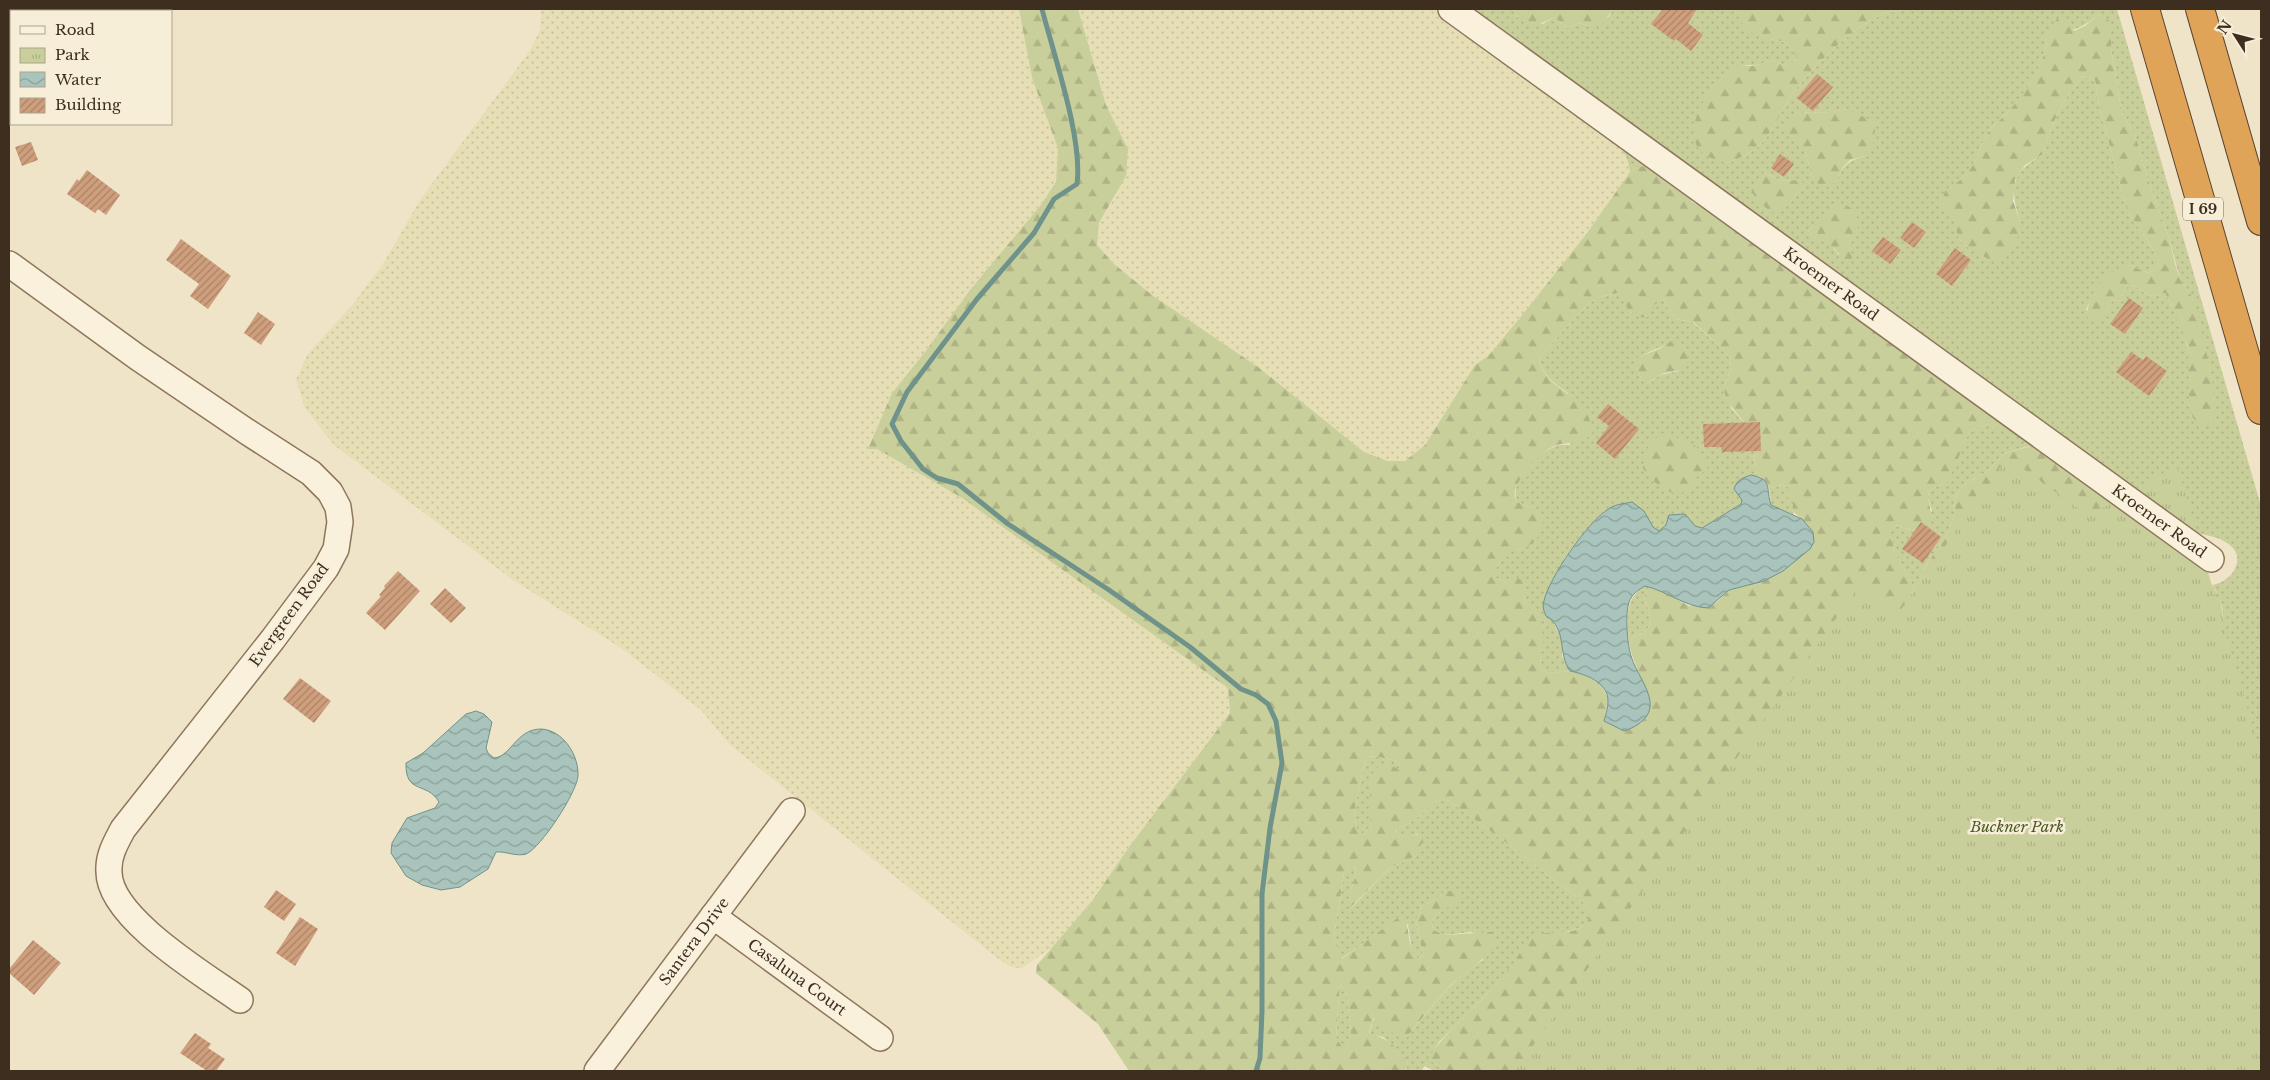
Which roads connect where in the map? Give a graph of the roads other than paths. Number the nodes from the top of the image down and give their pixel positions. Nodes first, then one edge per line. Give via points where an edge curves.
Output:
1 (1451, 9) edge
2 (2145, 9) edge
3 (2200, 9) edge
4 (2261, 221) edge
5 (9, 264) edge
6 (2261, 410) edge
7 (2211, 558) dead end
8 (792, 811) dead end
9 (713, 916) junction
10 (240, 1000) dead end
11 (880, 1038) dead end
12 (597, 1071) edge

1 - 7 street, Kroemer Road
2 - 6 highway, I 69
3 - 4 highway
5 - 10 street, Evergreen Road via 137,356 311,473 330,492 338,507 340,522 336,549 326,568 123,830 111,852 108,874 118,900 132,918 167,949
8 - 9 street, Santera Drive
9 - 11 street, Casaluna Court
9 - 12 street, Santera Drive

